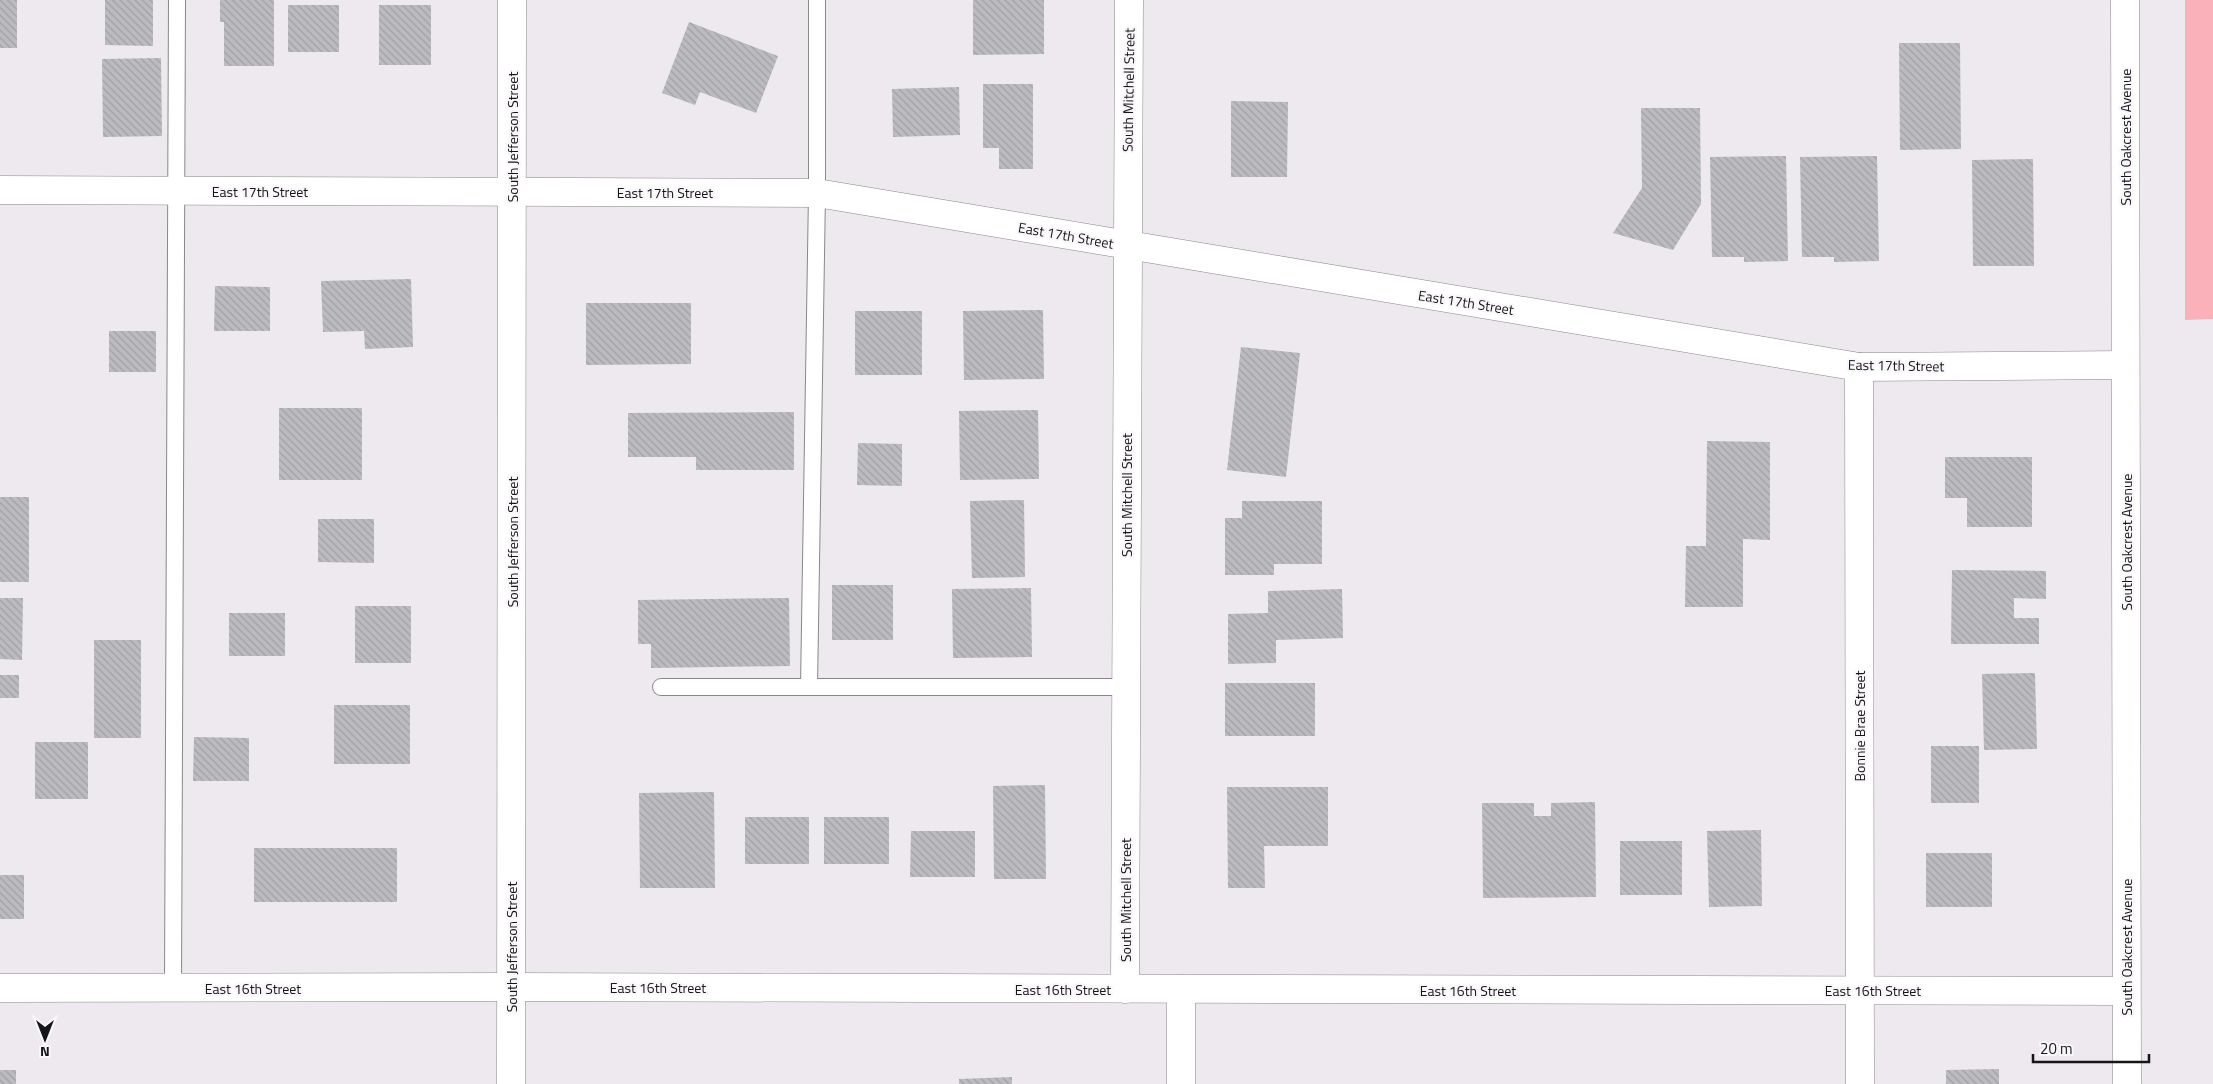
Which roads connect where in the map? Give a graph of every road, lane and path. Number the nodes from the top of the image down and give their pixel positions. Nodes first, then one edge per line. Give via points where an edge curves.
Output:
1 (177, 0) edge
2 (512, 0) edge
3 (818, 0) edge
4 (1129, 0) edge
5 (2125, 0) edge
6 (0, 190) edge
7 (176, 191) junction
8 (512, 192) junction
9 (817, 193) junction
10 (1126, 246) junction
11 (2125, 365) junction
12 (1859, 367) junction
13 (661, 687) dead end
14 (808, 687) junction
15 (1126, 687) junction
16 (511, 987) junction
17 (0, 988) edge
18 (173, 988) junction
19 (1125, 989) junction
20 (1181, 989) junction
21 (1860, 990) junction
22 (2126, 990) junction
23 (511, 1084) edge
24 (1181, 1084) edge
25 (1860, 1084) edge
26 (2126, 1084) edge

1 - 7 lane
2 - 8 street, South Jefferson Street
3 - 9 lane
4 - 10 street, South Mitchell Street
5 - 11 street, South Oakcrest Avenue
6 - 7 street, East 17th Street
7 - 8 street, East 17th Street
7 - 18 lane
8 - 9 street, East 17th Street
8 - 16 street, South Jefferson Street
9 - 10 street, East 17th Street
9 - 14 lane
10 - 12 street, East 17th Street
10 - 15 street, South Mitchell Street
11 - 12 street, East 17th Street
11 - 22 street, South Oakcrest Avenue
12 - 21 street, Bonnie Brae Street
13 - 14 lane
14 - 15 lane
15 - 19 street, South Mitchell Street
16 - 18 street, East 16th Street
16 - 19 street, East 16th Street
16 - 23 street, South Jefferson Street
17 - 18 street, East 16th Street
19 - 20 street, East 16th Street
20 - 21 street, East 16th Street
20 - 24 street
21 - 22 street, East 16th Street
21 - 25 street, Bonnie Brae Street
22 - 26 street, South Oakcrest Avenue

